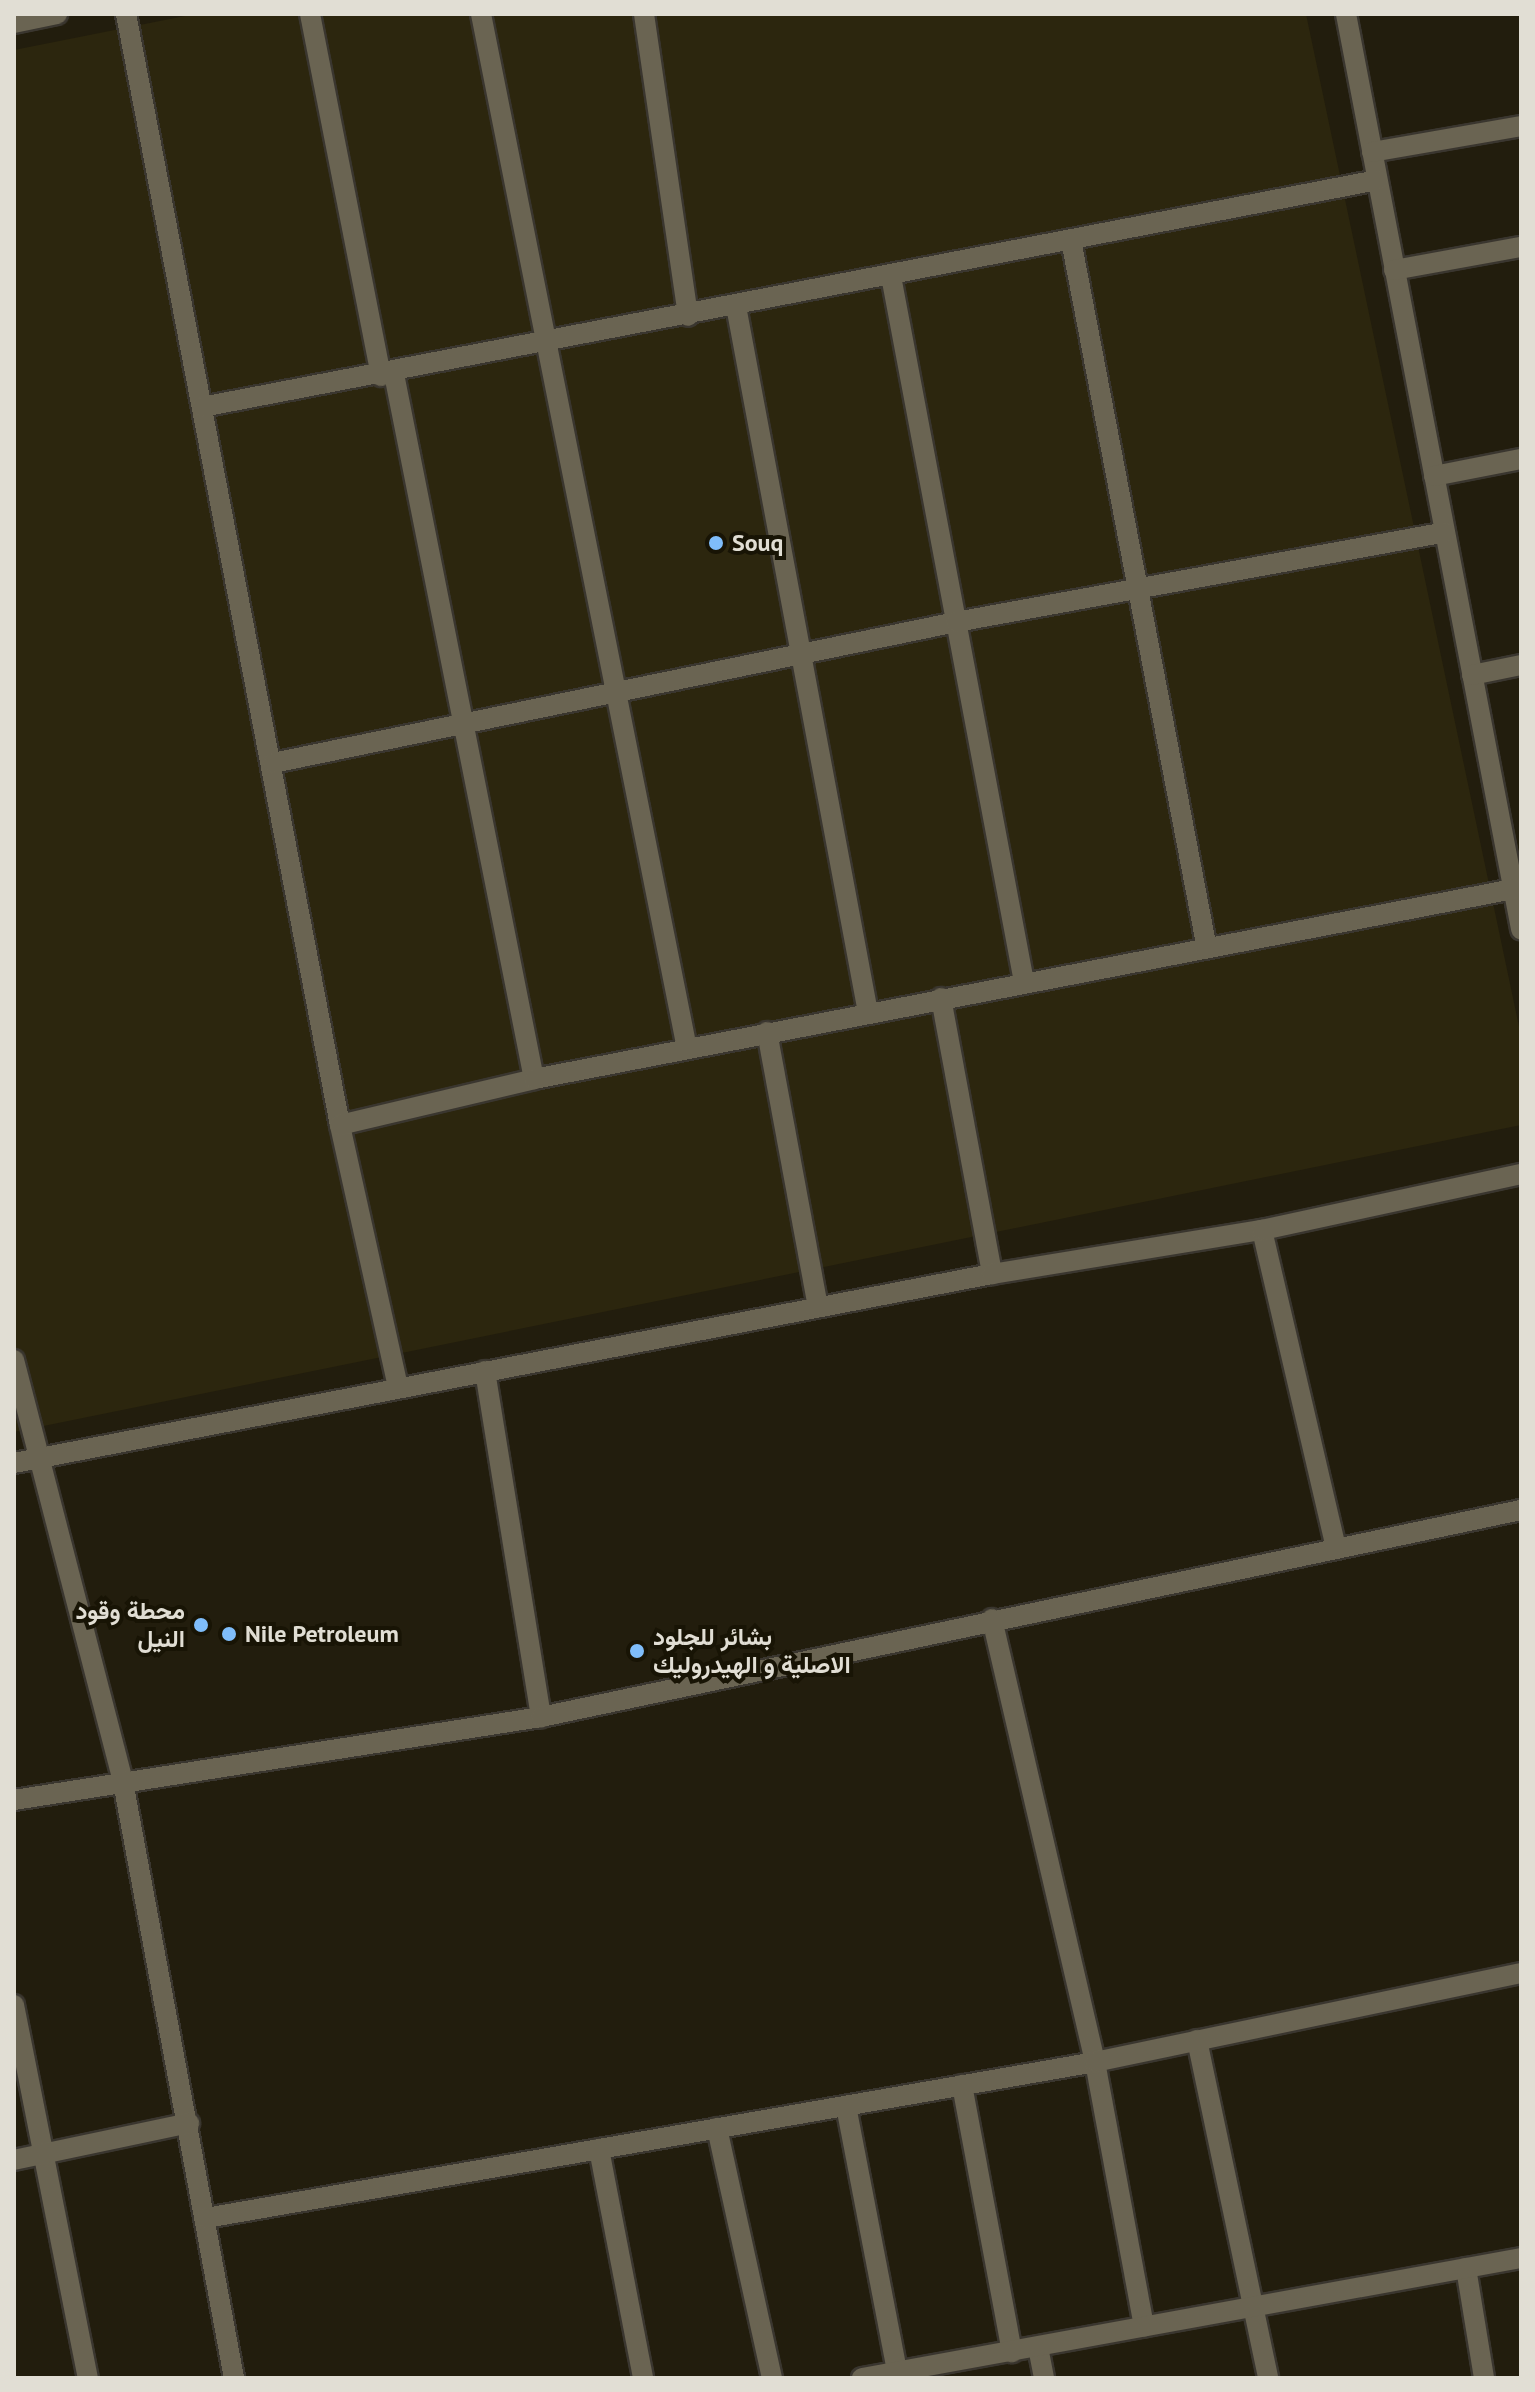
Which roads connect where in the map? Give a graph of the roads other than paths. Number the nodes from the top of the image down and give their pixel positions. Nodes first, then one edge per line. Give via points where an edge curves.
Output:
1 (54, 14) edge
2 (126, 14) edge
3 (310, 14) edge
4 (481, 14) edge
5 (644, 14) edge
6 (1346, 14) edge
7 (14, 23) edge
8 (1521, 126) edge
9 (1372, 152) junction
10 (1377, 180) junction
11 (1071, 240) junction
12 (1521, 247) edge
13 (1394, 270) junction
14 (891, 276) junction
15 (736, 306) junction
16 (688, 316) junction
17 (546, 343) junction
18 (388, 375) junction
19 (202, 407) junction
20 (1521, 459) edge
21 (1434, 476) junction
22 (1445, 532) junction
23 (1139, 589) junction
24 (956, 622) junction
25 (801, 655) junction
26 (1521, 665) edge
27 (1472, 675) junction
28 (615, 692) junction
29 (464, 725) junction
30 (273, 763) junction
31 (1513, 889) junction
32 (1521, 929) edge
33 (1206, 944) junction
34 (1024, 982) junction
35 (941, 998) junction
36 (868, 1013) junction
37 (767, 1032) junction
38 (687, 1049) junction
39 (534, 1079) junction
40 (340, 1125) junction
41 (1521, 1174) edge
42 (1262, 1230) junction
43 (992, 1274) junction
44 (818, 1307) junction
45 (14, 1360) edge
46 (485, 1371) junction
47 (398, 1387) junction
48 (35, 1458) junction
49 (14, 1463) edge
50 (1521, 1510) edge
51 (1336, 1548) junction
52 (992, 1619) junction
53 (541, 1717) junction
54 (123, 1782) junction
55 (14, 1800) edge
56 (1521, 1973) edge
57 (14, 2005) edge
58 (1197, 2040) junction
59 (1095, 2062) junction
60 (962, 2085) junction
61 (846, 2106) junction
62 (189, 2123) junction
63 (717, 2128) junction
64 (599, 2149) junction
65 (44, 2153) junction
66 (14, 2160) edge
67 (206, 2218) junction
68 (1521, 2258) edge
69 (1466, 2268) junction
70 (1257, 2305) junction
71 (1144, 2327) junction
72 (1038, 2347) junction
73 (1012, 2352) junction
74 (897, 2372) junction
75 (88, 2378) edge
76 (234, 2378) edge
77 (643, 2378) edge
78 (772, 2378) edge
79 (862, 2378) edge
80 (1044, 2378) edge
81 (1268, 2378) edge
82 (1484, 2378) edge

1 - 7 street
2 - 19 street
3 - 18 street
4 - 17 street
5 - 16 street
6 - 9 street
8 - 9 street
9 - 10 street
10 - 11 street
10 - 13 street
11 - 14 street
11 - 23 street
12 - 13 street
13 - 21 street
14 - 15 street
14 - 24 street
15 - 16 street
15 - 25 street
16 - 17 street
17 - 18 street
17 - 28 street
18 - 19 street
18 - 29 street
19 - 30 street
20 - 21 street
21 - 22 street
22 - 23 street
22 - 27 street
23 - 24 street
23 - 33 street
24 - 25 street
24 - 34 street
25 - 28 street
25 - 36 street
26 - 27 street
27 - 31 street
28 - 29 street
28 - 38 street
29 - 30 street
29 - 39 street
30 - 40 street
31 - 32 street
31 - 33 street
33 - 34 street
34 - 35 street
35 - 36 street
35 - 43 street
36 - 37 street
37 - 38 street
37 - 44 street
38 - 39 street
39 - 40 street
40 - 47 street
41 - 42 street
42 - 43 street
42 - 51 street
43 - 44 street
44 - 46 street
45 - 48 street
46 - 47 street
46 - 53 street
47 - 48 street
48 - 49 street
48 - 54 street
50 - 51 street
51 - 52 street
52 - 53 street
52 - 59 street
53 - 54 street
54 - 55 street
54 - 62 street
56 - 58 street
57 - 65 street
58 - 59 street
58 - 70 street
59 - 60 street
59 - 71 street
60 - 61 street
60 - 73 street
61 - 63 street
61 - 74 street
62 - 65 street
62 - 67 street
63 - 64 street
63 - 78 street
64 - 67 street
64 - 77 street
65 - 66 street
65 - 75 street
67 - 76 street
68 - 69 street
69 - 70 street
69 - 82 street
70 - 71 street
70 - 81 street
71 - 72 street
72 - 73 street
72 - 80 street
73 - 74 street
74 - 79 street

